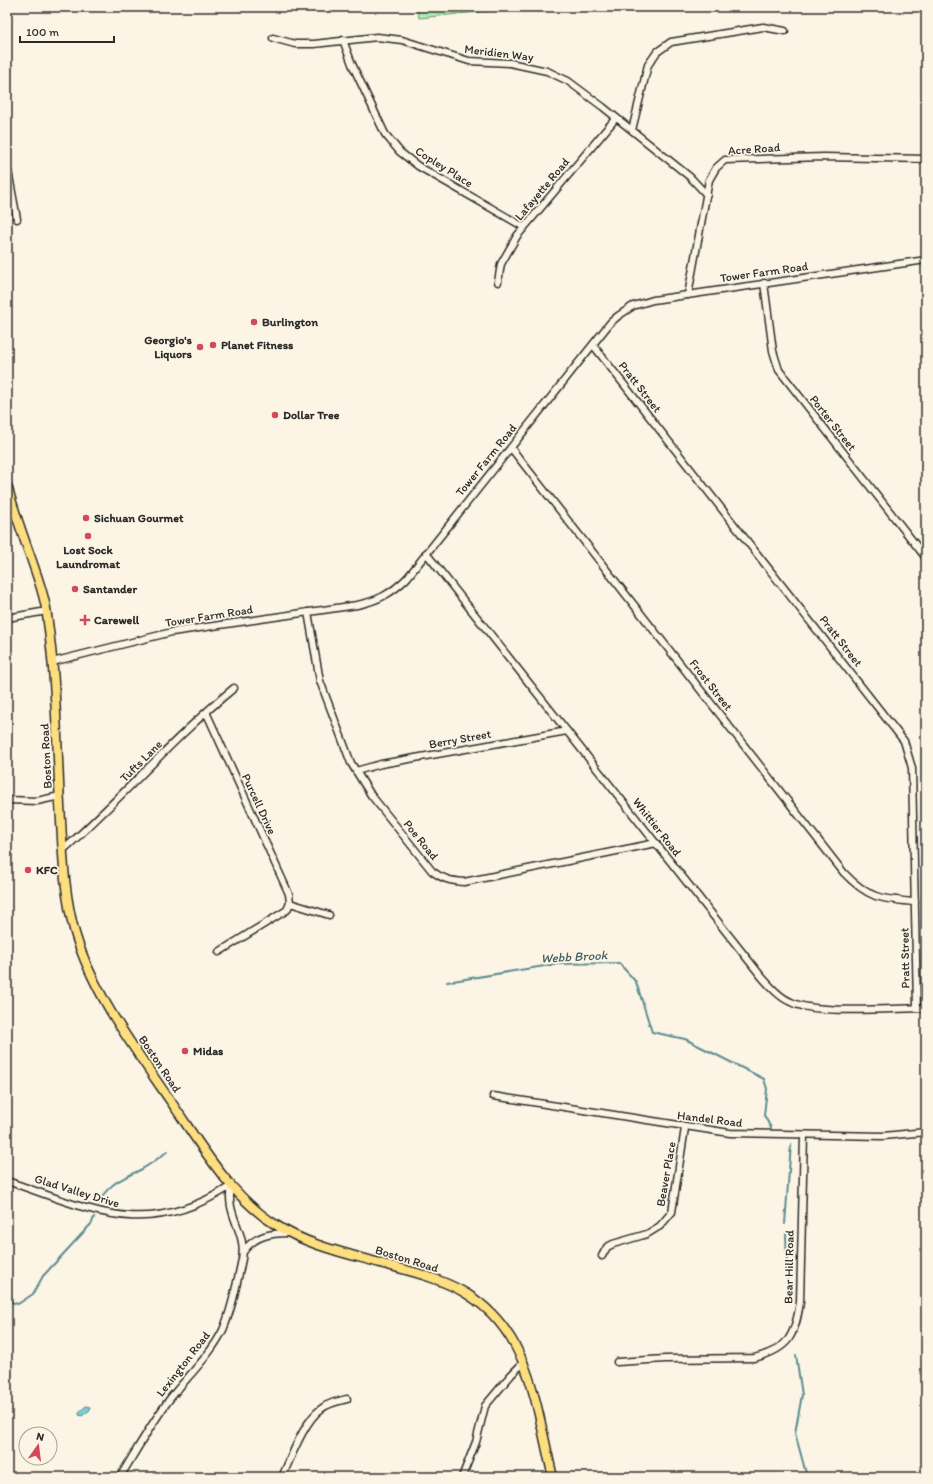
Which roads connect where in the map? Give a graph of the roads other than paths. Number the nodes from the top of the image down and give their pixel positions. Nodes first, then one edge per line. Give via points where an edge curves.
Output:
1 (784, 31) dead end
2 (273, 38) dead end
3 (343, 40) junction
4 (616, 118) junction
5 (632, 130) junction
6 (926, 158) edge
7 (7, 165) edge
8 (707, 195) junction
9 (17, 219) dead end
10 (524, 227) junction
11 (926, 260) edge
12 (498, 282) dead end
13 (764, 283) junction
14 (688, 294) junction
15 (593, 345) junction
16 (511, 448) junction
17 (7, 485) edge
18 (426, 554) junction
19 (926, 558) edge
20 (47, 610) junction
21 (308, 612) junction
22 (7, 618) edge
23 (52, 662) junction
24 (234, 688) dead end
25 (207, 714) junction
26 (567, 731) junction
27 (356, 771) junction
28 (60, 796) junction
29 (7, 800) edge
30 (656, 843) junction
31 (63, 850) junction
32 (915, 902) junction
33 (290, 903) junction
34 (329, 915) dead end
35 (219, 952) dead end
36 (917, 1008) junction
37 (926, 1008) edge
38 (493, 1096) dead end
39 (685, 1128) junction
40 (926, 1132) edge
41 (804, 1135) junction
42 (7, 1181) edge
43 (231, 1186) junction
44 (291, 1233) junction
45 (243, 1252) junction
46 (602, 1256) dead end
47 (524, 1362) junction
48 (618, 1362) dead end
49 (347, 1399) dead end
50 (120, 1477) edge
51 (282, 1477) edge
52 (462, 1477) edge
53 (553, 1477) edge

1 - 5 street via 763,27 671,42 657,52 648,65
2 - 3 street, Meridien Way via 301,44
3 - 4 street, Meridien Way via 377,36 392,38 469,61 510,63 539,68 568,81
3 - 10 street, Copley Place via 385,134 400,152 418,166
4 - 5 street, Meridien Way
4 - 10 street, Lafayette Road
5 - 8 street, Meridien Way via 690,177
6 - 8 street, Acre Road via 824,157 725,160 713,172
7 - 9 street
8 - 14 street, Acre Road
10 - 12 street, Lafayette Road via 505,254
11 - 13 street, Tower Farm Road
13 - 14 street, Tower Farm Road
13 - 19 street, Porter Street via 773,351 779,370
14 - 15 street, Tower Farm Road via 633,306 618,316
15 - 16 street, Tower Farm Road
15 - 32 street, Pratt Street via 904,741 912,768
16 - 18 street, Tower Farm Road
16 - 32 street, Frost Street via 844,873 858,887 875,897
17 - 20 main road, Boston Road
18 - 21 street, Tower Farm Road via 398,588 380,599 357,606
18 - 26 street, Whittier Road
20 - 22 street
20 - 23 main road, Boston Road
21 - 23 street, Tower Farm Road via 172,632
21 - 27 street, Poe Road via 320,681
23 - 28 main road, Boston Road
24 - 25 street, Tufts Lane
25 - 31 street, Tufts Lane via 189,728 97,820
25 - 33 street, Purcell Drive via 289,894
26 - 27 street, Berry Street via 381,764
26 - 30 street, Whittier Road
27 - 30 street, Poe Road via 371,795 432,871 439,877 454,882
28 - 29 street via 37,801
28 - 31 main road, Boston Road
30 - 36 street, Whittier Road via 761,976 783,998 792,1003 813,1007
31 - 43 main road, Boston Road via 69,908 76,936 99,989 135,1050
32 - 36 street, Pratt Street
33 - 34 street
33 - 35 street via 287,910
36 - 37 street, Whittier Road
38 - 39 street, Handel Road
39 - 41 street, Handel Road via 730,1133
39 - 46 street, Beaver Place via 672,1212 660,1226 647,1234 607,1247
40 - 41 street, Handel Road via 883,1136
41 - 48 street, Bear Hill Road via 800,1302 795,1328 785,1345 754,1358
42 - 43 street, Glad Valley Drive via 102,1212 135,1217 182,1210
43 - 44 main road, Boston Road via 258,1211
43 - 45 street, Lexington Road via 229,1203
44 - 45 street via 256,1239
44 - 47 main road, Boston Road via 327,1248 430,1278 466,1293 494,1315
45 - 50 street, Lexington Road via 232,1302 222,1331 159,1414
47 - 52 street via 485,1406 476,1442
47 - 53 main road, Boston Road via 535,1394
49 - 51 street via 327,1405 315,1414

